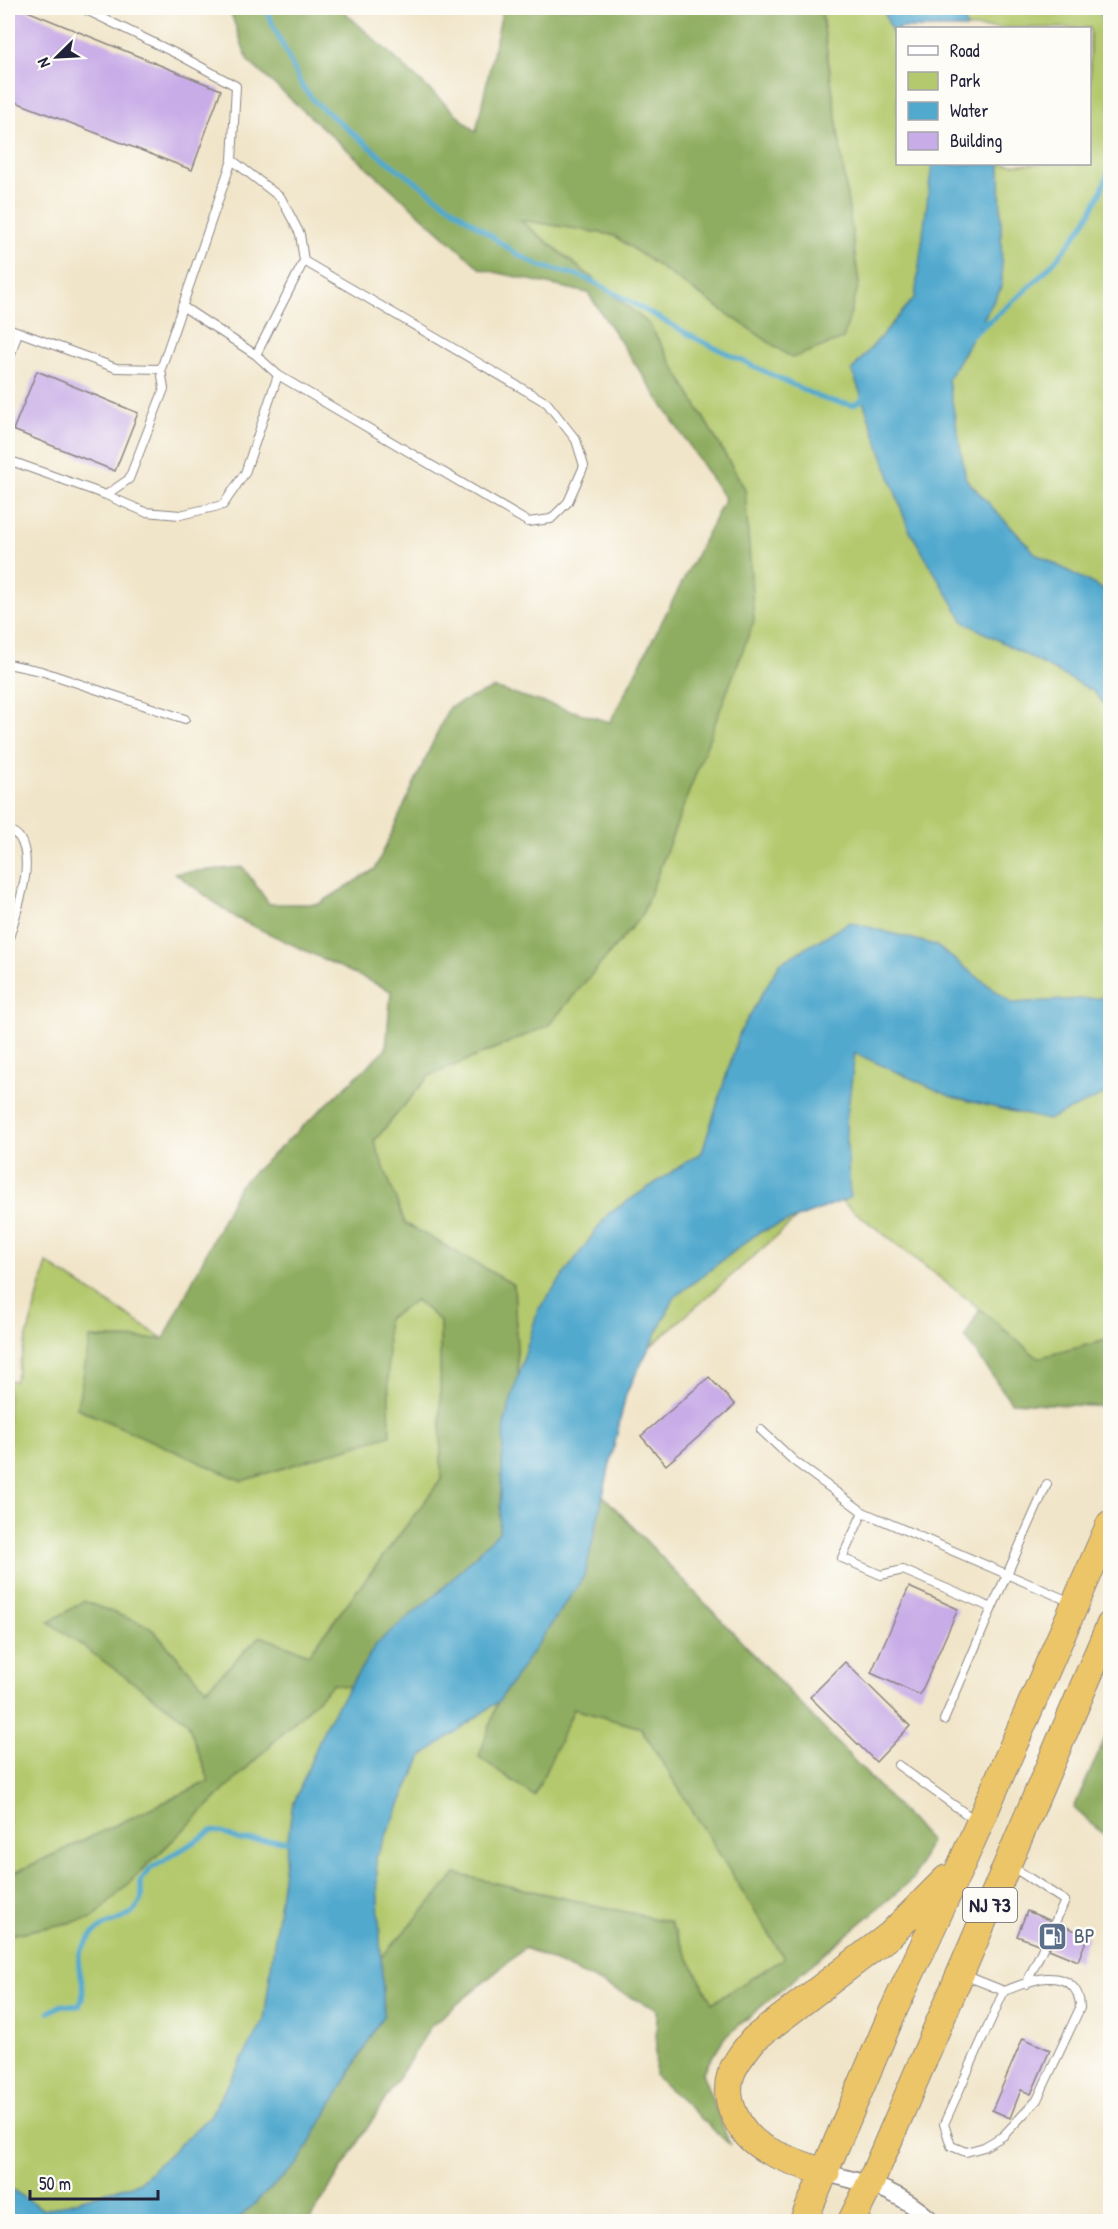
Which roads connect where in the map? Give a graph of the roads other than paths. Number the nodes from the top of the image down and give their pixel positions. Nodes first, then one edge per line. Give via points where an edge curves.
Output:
1 (82, 8) edge
2 (232, 159) junction
3 (304, 261) junction
4 (182, 306) junction
5 (8, 328) edge
6 (18, 332) junction
7 (256, 355) junction
8 (8, 363) edge
9 (161, 369) junction
10 (278, 375) junction
11 (8, 460) edge
12 (106, 495) junction
13 (8, 664) edge
14 (185, 719) dead end
15 (8, 829) edge
16 (8, 942) edge
17 (761, 1430) dead end
18 (1047, 1485) dead end
19 (863, 1512) junction
20 (1110, 1524) edge
21 (1006, 1575) junction
22 (1074, 1603) junction
23 (992, 1608) junction
24 (1110, 1625) edge
25 (944, 1720) dead end
26 (898, 1765) dead end
27 (979, 1823) junction
28 (962, 1863) junction
29 (1008, 1864) junction
30 (961, 1973) junction
31 (1026, 1984) junction
32 (1004, 1991) junction
33 (826, 2173) junction
34 (870, 2184) junction
35 (803, 2222) edge
36 (851, 2222) edge
37 (933, 2222) edge

1 - 2 lane via 236,86
2 - 3 lane via 281,198 300,234
2 - 4 lane
3 - 7 lane
3 - 10 lane via 547,403 576,440 584,466 568,502 551,519 528,522
4 - 7 lane
4 - 9 lane
5 - 6 lane
6 - 8 lane
6 - 9 lane via 116,368
7 - 10 lane
9 - 12 lane via 164,389 129,479
10 - 12 lane via 245,473 223,505 180,515 145,512
11 - 12 lane
13 - 14 lane via 41,671
15 - 16 lane via 18,837 26,854 26,874
17 - 19 lane via 794,1461
18 - 21 lane
19 - 21 lane
19 - 23 lane via 842,1558 881,1575 903,1570
20 - 22 highway, NJ 73
21 - 22 lane
21 - 23 lane
22 - 27 highway, NJ 73
23 - 25 lane
24 - 29 highway, NJ 73
26 - 27 lane
27 - 28 highway, NJ 73
28 - 33 highway, NJ 73 via 894,2009
28 - 33 highway via 890,1935 754,2039 731,2074 732,2111 744,2132 764,2149
29 - 30 highway, NJ 73
29 - 31 lane via 1065,1901
30 - 32 lane
30 - 34 highway, NJ 73
31 - 32 lane
31 - 32 lane via 1046,1978 1069,1982 1080,1995 1080,2008 1037,2100 1003,2136 966,2152 951,2146 944,2124
33 - 34 street
33 - 35 highway, NJ 73
34 - 36 highway, NJ 73
34 - 37 street via 902,2197

